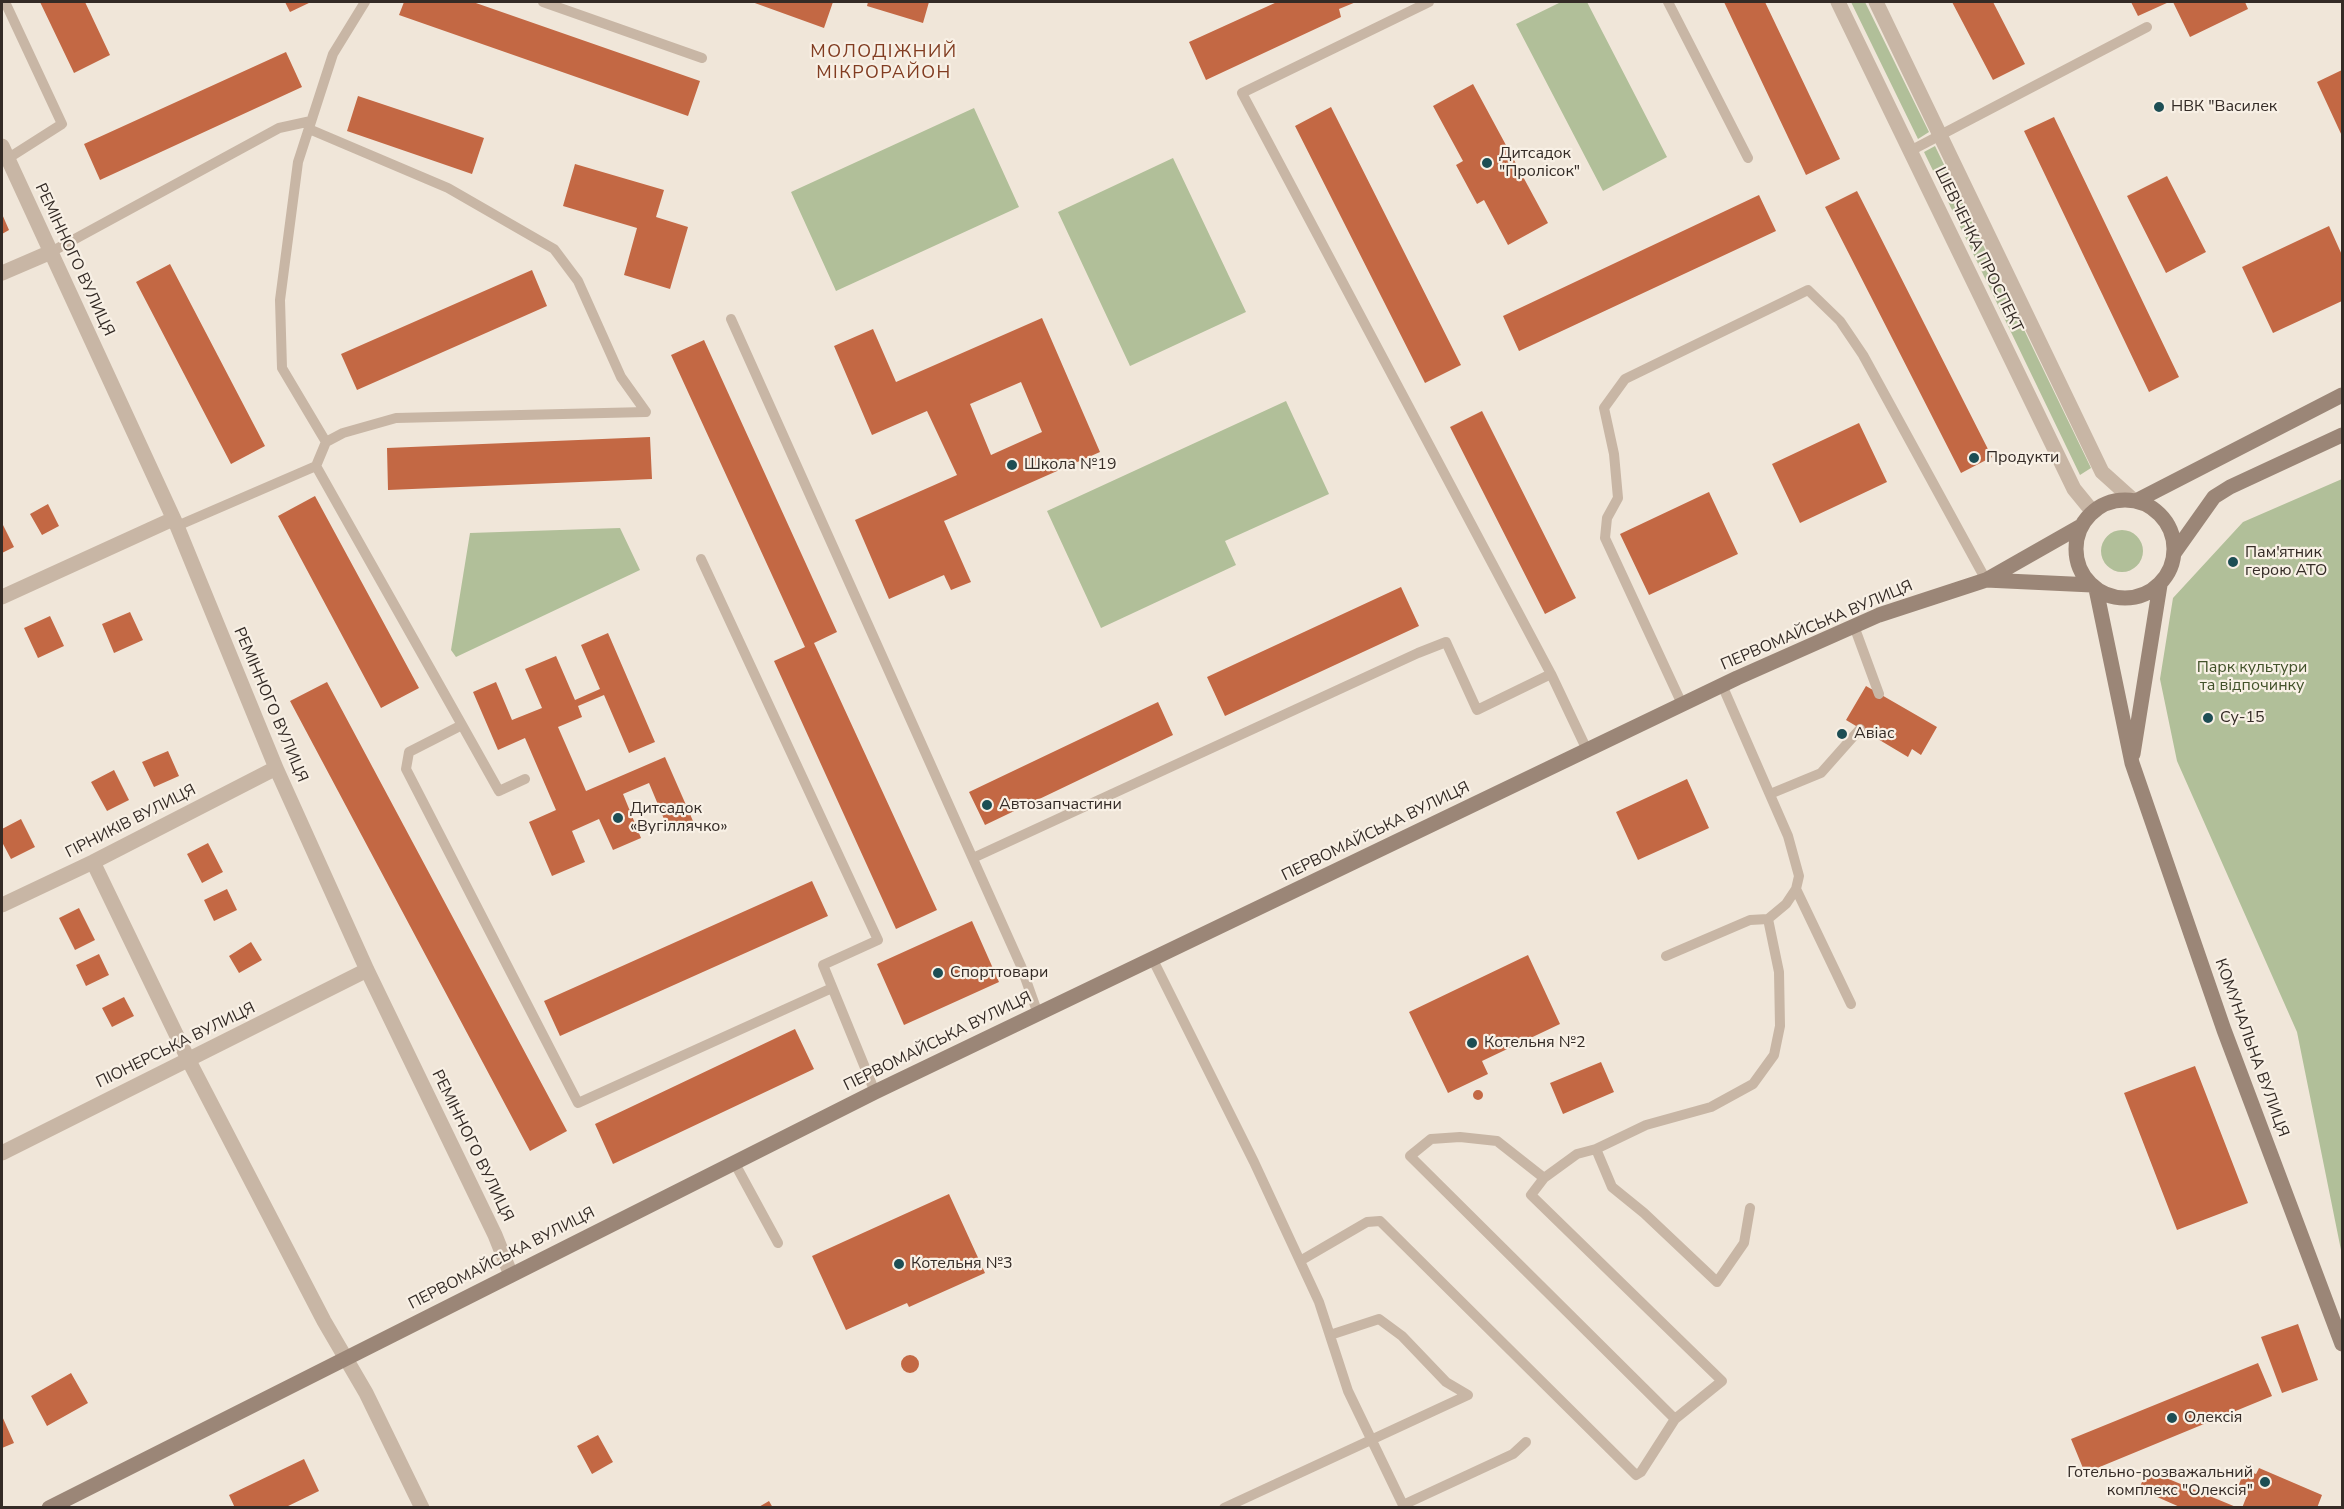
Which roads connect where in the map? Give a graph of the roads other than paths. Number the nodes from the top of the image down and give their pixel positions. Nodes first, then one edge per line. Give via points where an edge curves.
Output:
1 (5, 2) edge
2 (365, 2) edge
3 (543, 2) edge
4 (1429, 2) edge
5 (1668, 2) edge
6 (1838, 2) edge
7 (1876, 2) edge
8 (2147, 27) dead end
9 (702, 58) dead end
10 (310, 125) junction
11 (1940, 135) junction
12 (1910, 151) junction
13 (4, 152) edge
14 (1748, 159) dead end
15 (51, 252) junction
16 (2, 273) edge
17 (730, 319) dead end
18 (2343, 395) edge
19 (2343, 435) edge
20 (326, 442) junction
21 (316, 466) junction
22 (2135, 500) junction
23 (2092, 511) junction
24 (175, 523) junction
25 (2080, 526) junction
26 (2175, 552) junction
27 (701, 559) dead end
28 (1986, 580) junction
29 (2160, 585) junction
30 (2094, 587) junction
31 (2, 597) edge
32 (1854, 626) junction
33 (1551, 674) junction
34 (1722, 685) junction
35 (1880, 694) dead end
36 (1683, 704) junction
37 (462, 725) junction
38 (1860, 729) dead end
39 (1587, 750) junction
40 (2132, 763) junction
41 (276, 768) junction
42 (525, 779) dead end
43 (1770, 794) junction
44 (973, 858) junction
45 (93, 862) junction
46 (1796, 889) junction
47 (2, 905) edge
48 (1768, 919) junction
49 (1666, 956) dead end
50 (1153, 960) junction
51 (367, 970) junction
52 (832, 988) junction
53 (1851, 1004) dead end
54 (1038, 1014) junction
55 (189, 1061) junction
56 (875, 1092) junction
57 (1596, 1149) junction
58 (2, 1153) edge
59 (734, 1162) junction
60 (1544, 1178) junction
61 (1750, 1208) dead end
62 (778, 1242) dead end
63 (1300, 1261) junction
64 (511, 1275) junction
65 (1330, 1335) junction
66 (2343, 1344) edge
67 (345, 1358) junction
68 (1675, 1419) junction
69 (1371, 1440) junction
70 (1526, 1442) dead end
71 (1248, 1497) junction
72 (1402, 1507) edge
73 (49, 1508) edge
74 (422, 1508) edge
75 (1224, 1508) edge
76 (1253, 1508) edge

1 - 13 lane via 62,124
2 - 10 lane via 333,54
3 - 9 lane
4 - 33 lane via 1242,93
5 - 14 lane
6 - 12 street, ШЕВЧЕНКА ПРОСПЕКТ
7 - 11 street, ШЕВЧЕНКА ПРОСПЕКТ
8 - 11 lane
10 - 15 lane via 279,128
10 - 20 lane via 298,162 280,300 282,368
10 - 20 lane via 448,188 554,249 578,281 621,377 646,412 396,418
11 - 12 lane
11 - 22 street, ШЕВЧЕНКА ПРОСПЕКТ via 2102,472
12 - 23 street, ШЕВЧЕНКА ПРОСПЕКТ via 2074,489
13 - 15 street, РЕМІННОГО ВУЛИЦЯ
15 - 16 street
15 - 24 street, РЕМІННОГО ВУЛИЦЯ
17 - 44 lane
18 - 22 main road
19 - 26 main road via 2214,497
20 - 21 lane
21 - 24 lane
21 - 37 lane
22 - 23 main road via 2113,500
22 - 26 main road via 2158,511 2171,529
23 - 25 main road
24 - 31 street
24 - 41 street, РЕМІННОГО ВУЛИЦЯ
25 - 28 main road, ПЕРВОМАЙСЬКА ВУЛИЦЯ
25 - 30 main road via 2077,562
26 - 29 main road via 2171,570
27 - 52 lane via 878,940 823,965
28 - 30 main road, ПЕРВОМАЙСЬКА ВУЛИЦЯ
28 - 32 main road, ПЕРВОМАЙСЬКА ВУЛИЦЯ
28 - 36 lane via 1863,355 1840,321 1808,290 1625,379 1604,408 1618,498 1607,518 1605,538
29 - 30 main road via 2127,599
29 - 40 main road, КОМУНАЛЬНА ВУЛИЦЯ
30 - 40 main road, КОМУНАЛЬНА ВУЛИЦЯ
32 - 34 main road, ПЕРВОМАЙСЬКА ВУЛИЦЯ
32 - 35 lane
33 - 39 lane
33 - 44 lane via 1477,710 1446,642
34 - 36 main road, ПЕРВОМАЙСЬКА ВУЛИЦЯ
34 - 43 lane
36 - 39 main road, ПЕРВОМАЙСЬКА ВУЛИЦЯ
37 - 42 lane via 499,791
37 - 52 lane via 409,752 406,770 578,1102
38 - 43 lane via 1821,773
39 - 50 main road, ПЕРВОМАЙСЬКА ВУЛИЦЯ
40 - 66 main road, КОМУНАЛЬНА ВУЛИЦЯ via 2224,1030
41 - 45 street, ГІРНИКІВ ВУЛИЦЯ
41 - 51 street, РЕМІННОГО ВУЛИЦЯ
43 - 46 lane via 1799,876
44 - 54 lane
45 - 47 street, ГІРНИКІВ ВУЛИЦЯ
45 - 55 street
46 - 48 lane
46 - 53 lane
48 - 49 lane via 1750,920
48 - 57 lane via 1779,972 1780,1026 1774,1056 1753,1084 1711,1107 1646,1125
50 - 54 main road, ПЕРВОМАЙСЬКА ВУЛИЦЯ
50 - 63 lane
51 - 55 street, ПІОНЕРСЬКА ВУЛИЦЯ
51 - 64 street, РЕМІННОГО ВУЛИЦЯ
52 - 56 lane
54 - 56 main road, ПЕРВОМАЙСЬКА ВУЛИЦЯ
55 - 58 street, ПІОНЕРСЬКА ВУЛИЦЯ
55 - 67 street
56 - 59 main road, ПЕРВОМАЙСЬКА ВУЛИЦЯ
57 - 60 lane via 1577,1154
57 - 61 lane via 1612,1187 1717,1282 1744,1243
59 - 62 lane
59 - 64 main road, ПЕРВОМАЙСЬКА ВУЛИЦЯ
60 - 68 lane via 1532,1195 1722,1381
60 - 68 lane via 1497,1142 1460,1137 1431,1139 1410,1156
63 - 65 lane
63 - 68 lane via 1367,1222 1380,1221 1636,1475
64 - 67 main road, ПЕРВОМАЙСЬКА ВУЛИЦЯ
65 - 69 lane via 1348,1391
65 - 69 lane via 1379,1319 1402,1336 1446,1382 1468,1395
67 - 73 main road, ПЕРВОМАЙСЬКА ВУЛИЦЯ
67 - 74 street
69 - 71 lane
69 - 72 lane
70 - 72 lane via 1513,1454
71 - 75 lane
71 - 76 lane

